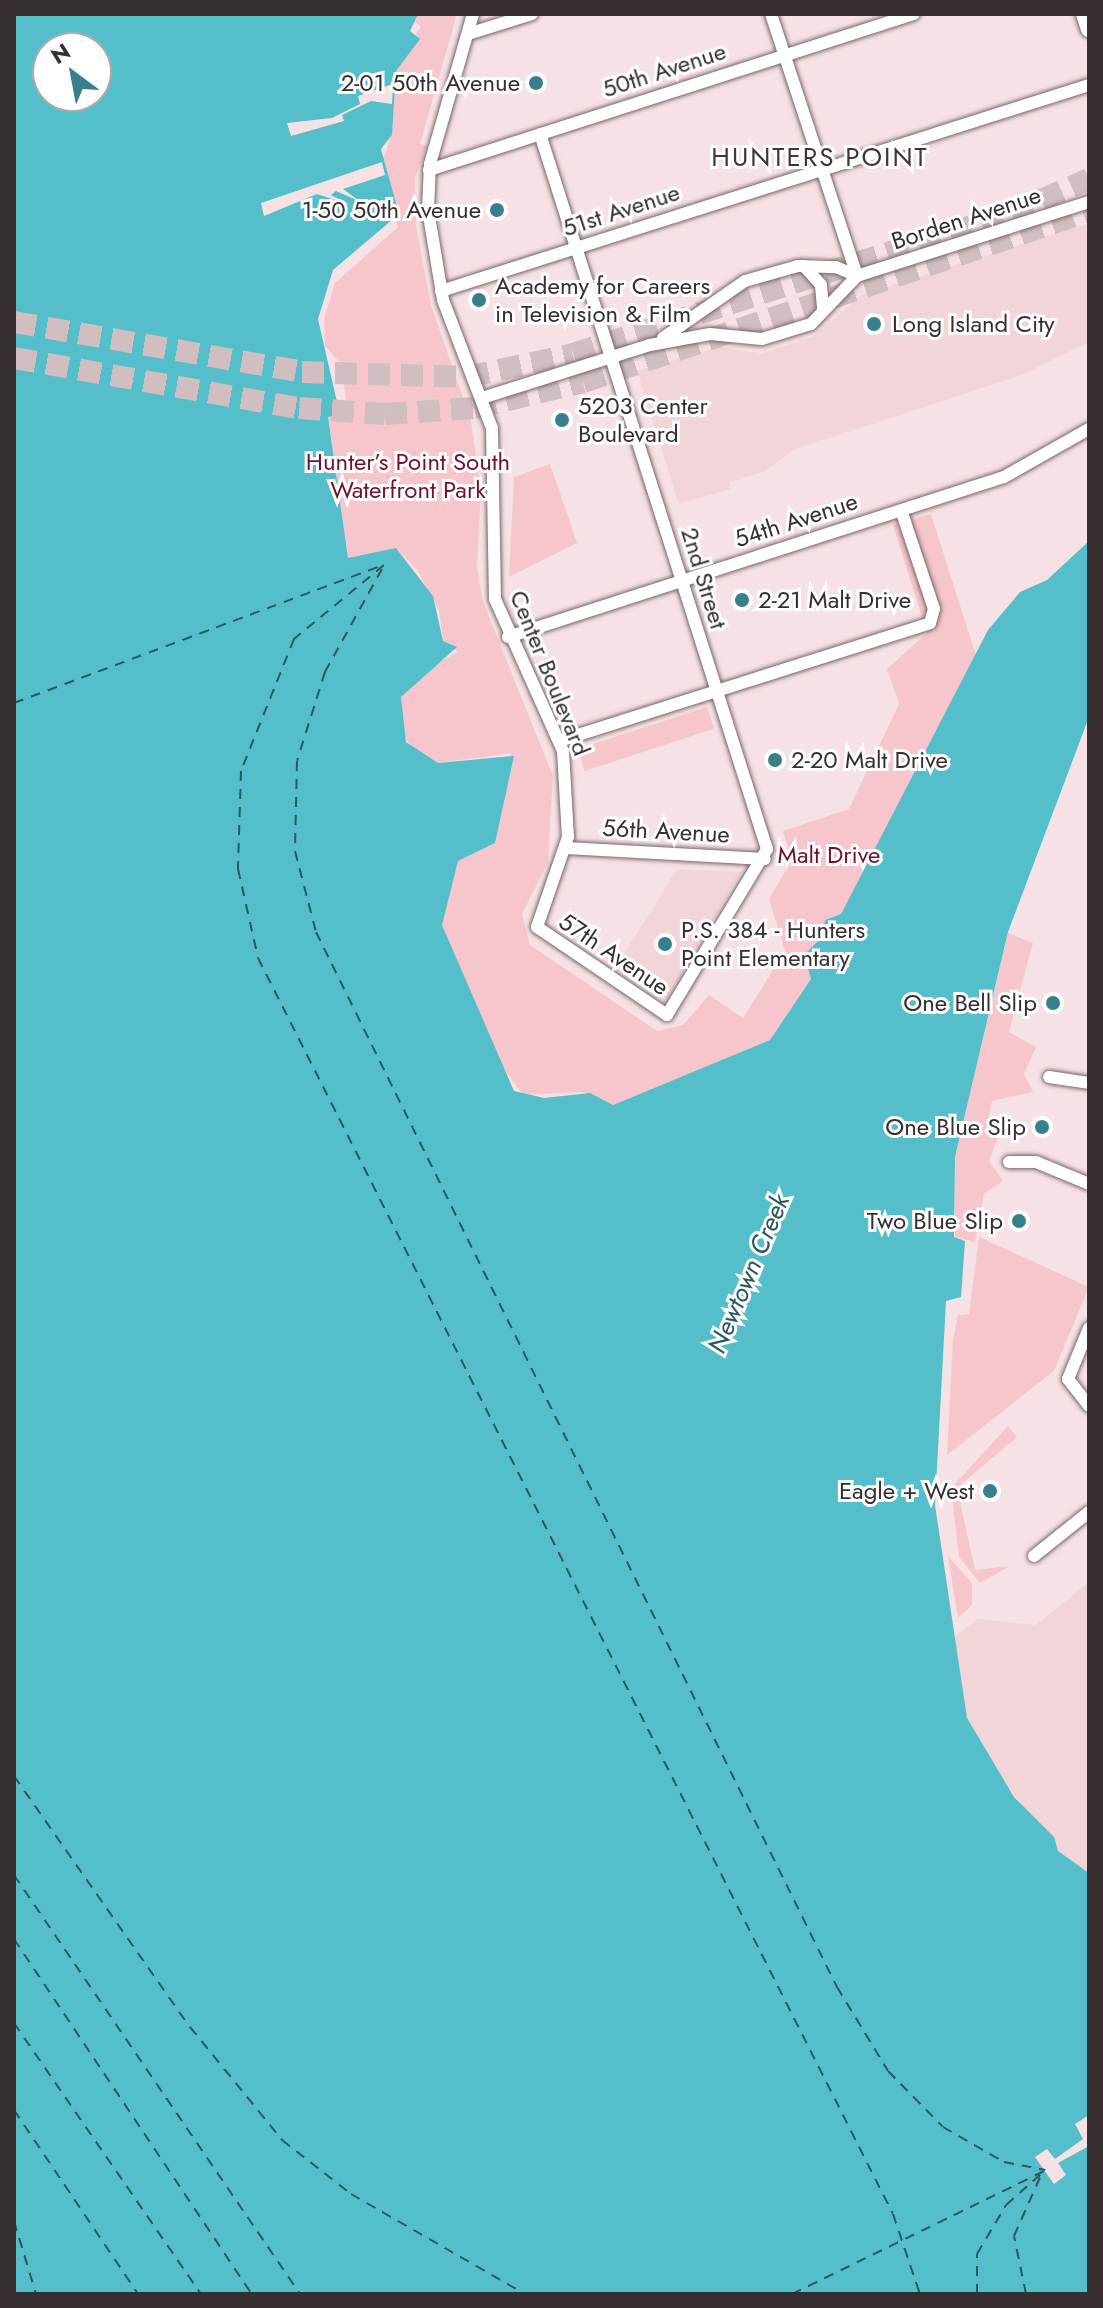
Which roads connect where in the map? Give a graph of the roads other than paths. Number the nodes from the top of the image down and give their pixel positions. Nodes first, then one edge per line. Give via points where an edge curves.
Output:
1 (473, 14) edge
2 (532, 14) edge
3 (771, 14) edge
4 (914, 14) edge
5 (1084, 14) edge
6 (1089, 29) edge
7 (468, 34) junction
8 (784, 55) junction
9 (1089, 85) edge
10 (540, 134) junction
11 (429, 170) junction
12 (822, 170) junction
13 (1089, 202) edge
14 (575, 248) junction
15 (804, 266) junction
16 (857, 276) junction
17 (441, 291) junction
18 (822, 313) junction
19 (650, 345) junction
20 (611, 357) junction
21 (482, 398) junction
22 (1089, 429) edge
23 (901, 510) junction
24 (682, 580) junction
25 (508, 637) junction
26 (716, 690) junction
27 (559, 741) junction
28 (566, 848) junction
29 (765, 859) junction
30 (537, 927) joint
31 (1049, 1077) dead end
32 (1089, 1083) edge
33 (1009, 1162) dead end
34 (1089, 1184) edge
35 (1089, 1328) edge
36 (1086, 1342) edge
37 (1089, 1406) edge
38 (1089, 1512) edge
39 (1034, 1556) dead end

1 - 7 street, Center Boulevard
2 - 7 street
3 - 8 street
4 - 8 street, 50th Avenue
5 - 6 main road
7 - 11 street, Center Boulevard
8 - 10 street, 50th Avenue
8 - 12 street
9 - 12 street, 51st Avenue
10 - 11 street, 50th Avenue
10 - 14 street, 2nd Street
11 - 17 street, Center Boulevard via 428,222
12 - 14 street, 51st Avenue
12 - 16 street
13 - 16 street, Borden Avenue
14 - 17 street, 51st Avenue
14 - 20 street, 2nd Street
15 - 16 street, Borden Avenue
15 - 18 street via 822,289
15 - 19 street, Borden Avenue via 742,282 709,312
16 - 18 street, Borden Avenue
17 - 21 street, Center Boulevard
18 - 19 street, Borden Avenue via 762,339 710,334
19 - 20 street, Borden Avenue
20 - 21 street, Borden Avenue
20 - 24 street, 2nd Street
21 - 25 street, Center Boulevard via 495,456 490,566
22 - 23 street, 54th Avenue via 1018,471
23 - 24 street, 54th Avenue
23 - 26 street via 934,609 930,623
24 - 25 street, 54th Avenue
24 - 26 street, 2nd Street
25 - 27 street, Center Boulevard
26 - 27 street
26 - 29 street, 2nd Street
27 - 28 street, Center Boulevard via 568,784
28 - 29 street, 56th Avenue
28 - 30 street, Center Boulevard
29 - 30 street, 57th Avenue via 667,1015
31 - 32 street
33 - 34 street via 1036,1162
35 - 36 street
36 - 37 street via 1068,1379
38 - 39 street

